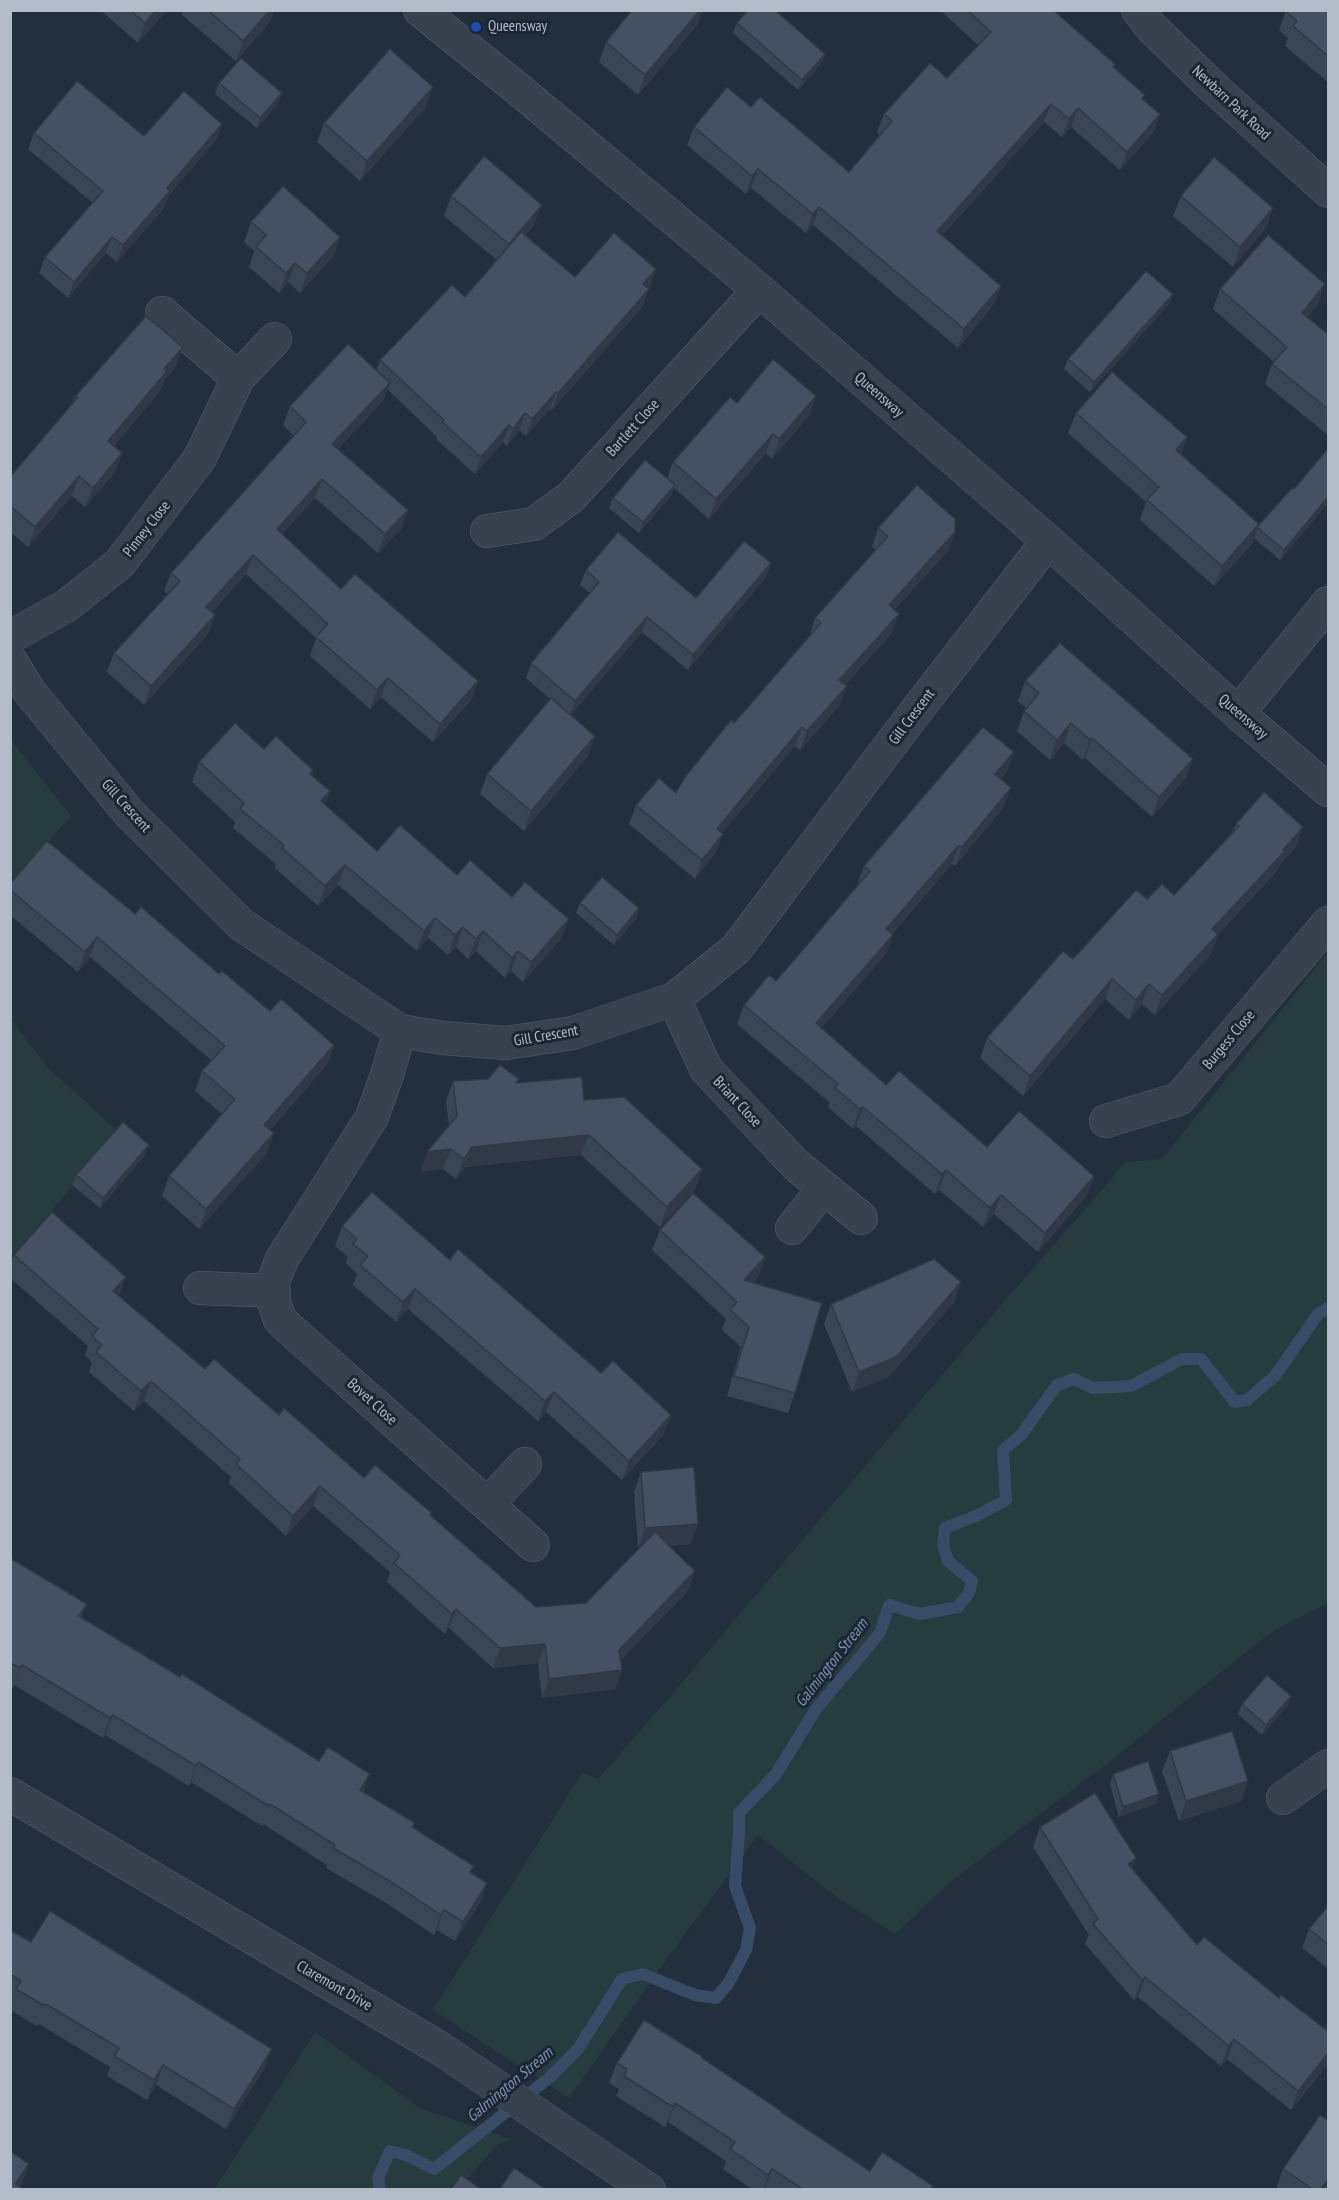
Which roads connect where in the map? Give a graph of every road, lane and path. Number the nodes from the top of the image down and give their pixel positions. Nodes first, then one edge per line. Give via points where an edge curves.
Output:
1 (420, 10) edge
2 (1138, 10) edge
3 (1329, 191) edge
4 (759, 290) junction
5 (162, 313) dead end
6 (275, 339) dead end
7 (238, 378) junction
8 (487, 531) dead end
9 (1048, 541) junction
10 (1329, 603) edge
11 (10, 637) edge
12 (10, 660) edge
13 (1238, 713) junction
14 (1329, 790) edge
15 (1329, 922) edge
16 (674, 999) junction
17 (400, 1031) junction
18 (1106, 1121) dead end
19 (824, 1188) junction
20 (861, 1218) dead end
21 (792, 1228) dead end
22 (200, 1288) dead end
23 (274, 1290) junction
24 (525, 1464) dead end
25 (488, 1504) junction
26 (534, 1545) dead end
27 (1329, 1766) edge
28 (1283, 1798) dead end
29 (13, 1801) edge
30 (649, 2190) edge

1 - 4 street, Queensway
2 - 3 street, Newbarn Park Road via 1214,88
4 - 8 street, Bartlett Close via 571,497 534,524
4 - 9 street, Queensway
5 - 7 street
6 - 7 street, Pinney Close
7 - 11 street, Pinney Close via 200,458 119,564 66,606
9 - 13 street, Queensway
9 - 16 street, Gill Crescent via 736,950
10 - 13 street
12 - 17 street, Gill Crescent via 29,691 129,813 243,925
13 - 14 street, Queensway
15 - 18 street, Burgess Close via 1179,1099
16 - 17 street, Gill Crescent via 573,1033 506,1043
16 - 19 street, Briant Close via 706,1069 795,1164
17 - 23 street, Bovet Close via 372,1117 282,1259
19 - 20 street, Briant Close
19 - 21 street
22 - 23 street
23 - 25 street, Bovet Close via 280,1320
24 - 25 street
25 - 26 street, Bovet Close
27 - 28 street
29 - 30 street, Claremont Drive via 441,2049

